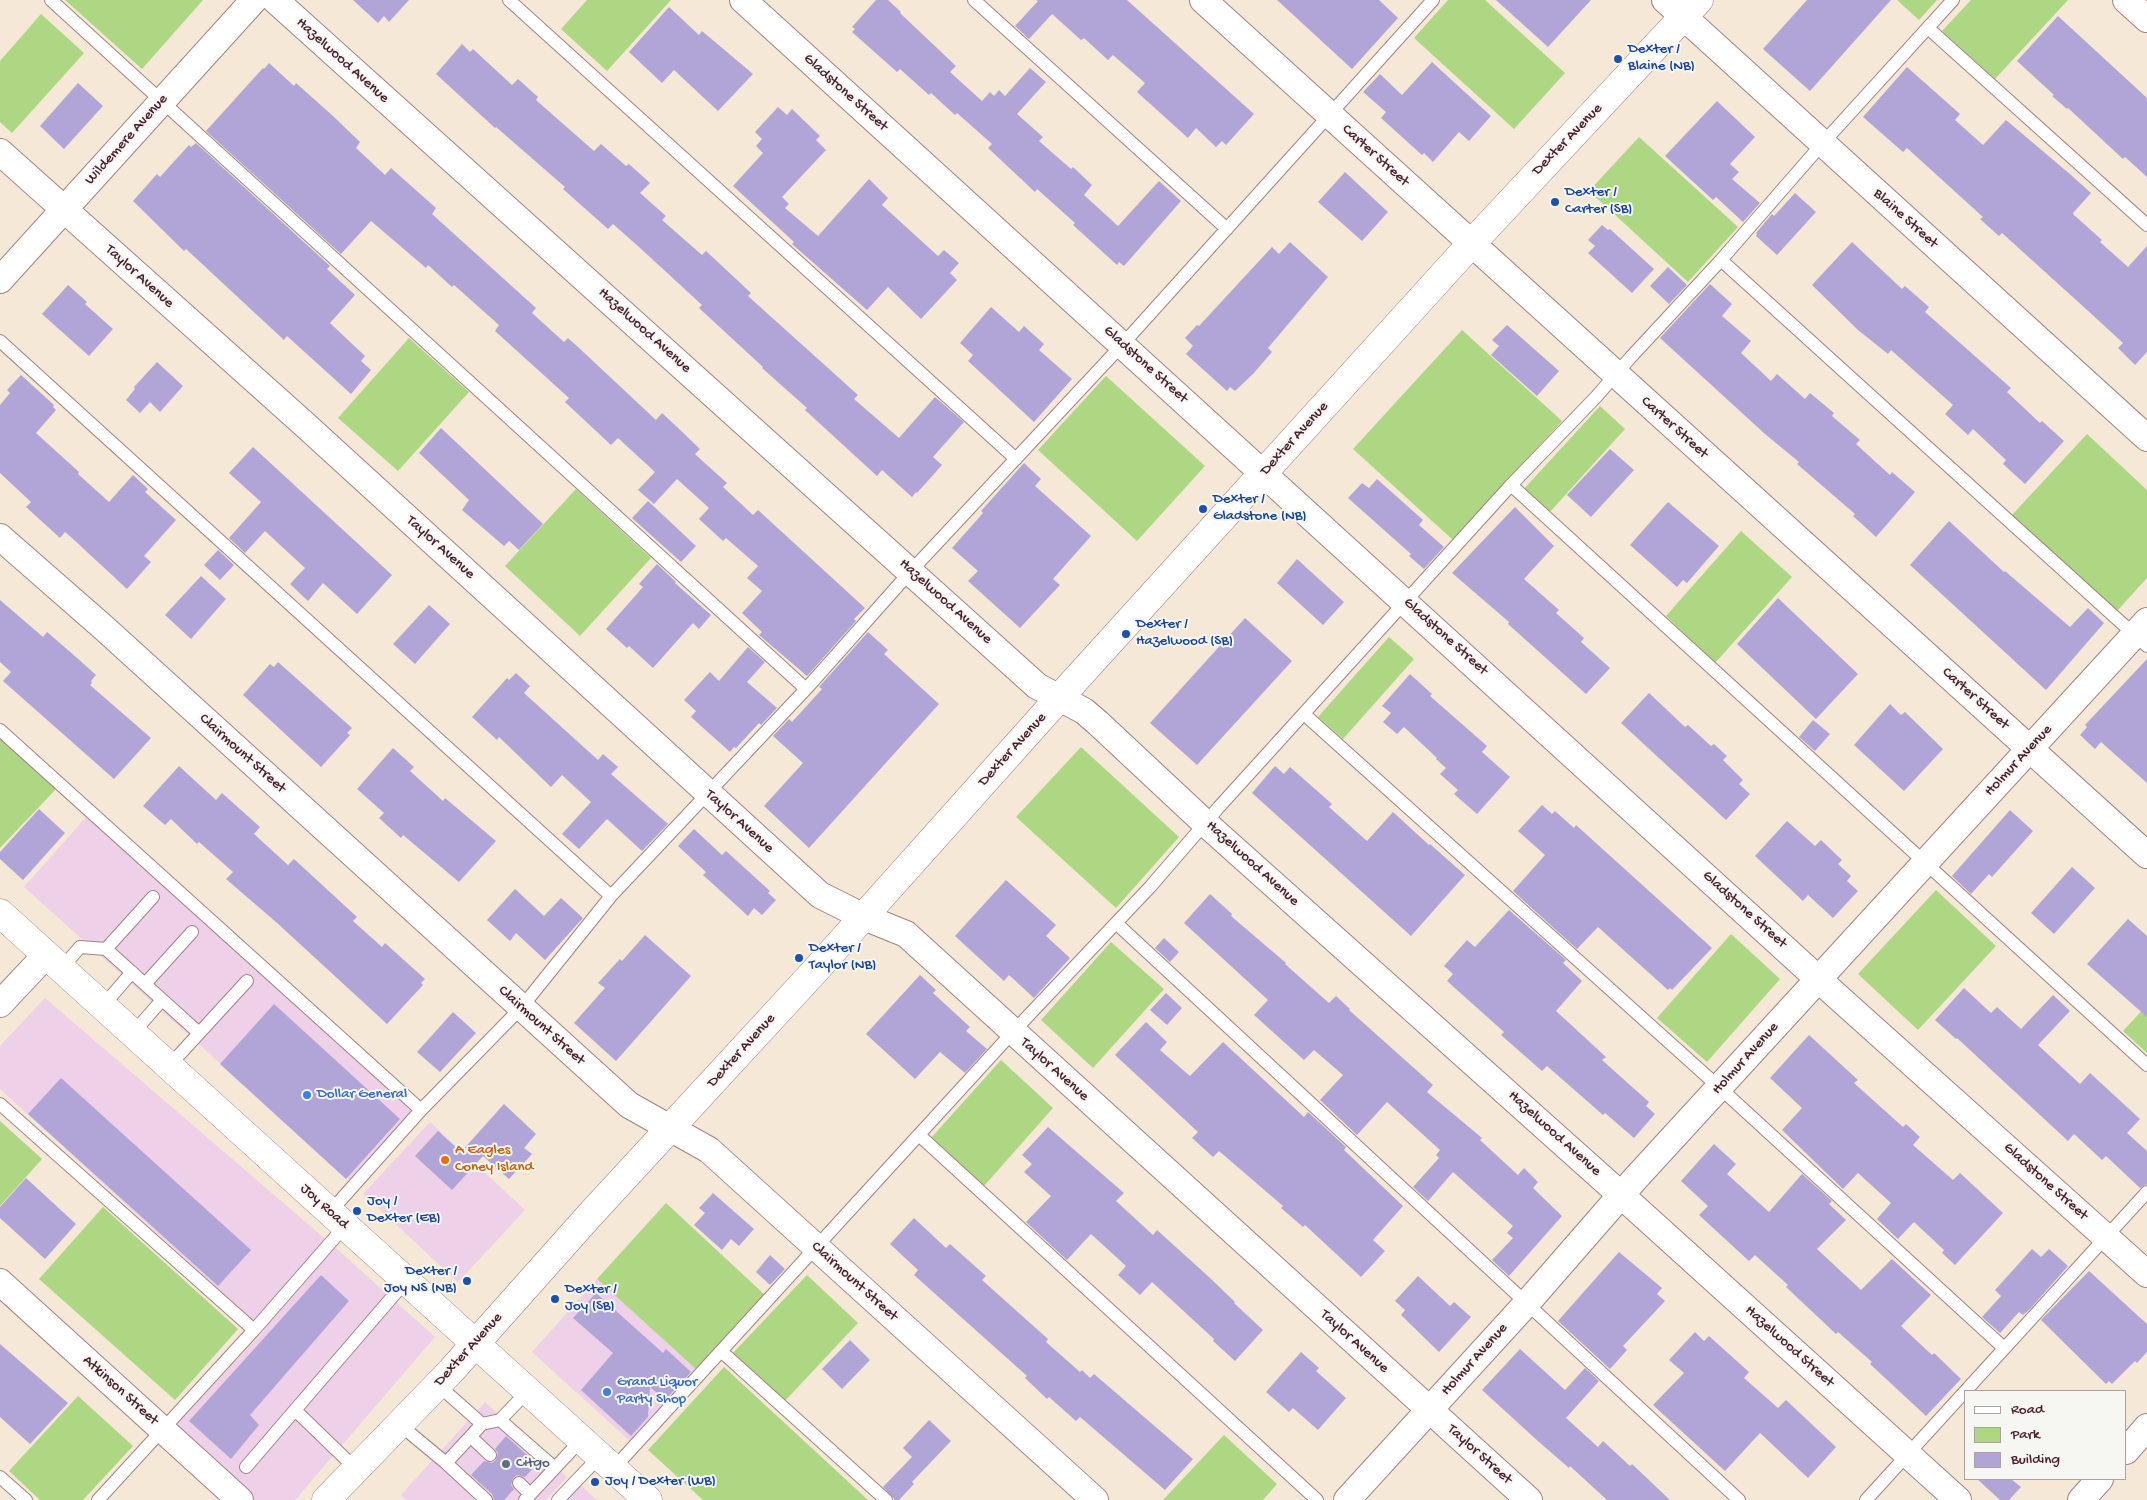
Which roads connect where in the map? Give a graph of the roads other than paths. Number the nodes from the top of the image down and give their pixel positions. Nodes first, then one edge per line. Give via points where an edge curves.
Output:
1 (51, 0) edge
2 (254, 0) edge
3 (275, 0) edge
4 (509, 0) edge
5 (743, 0) edge
6 (974, 0) edge
7 (1203, 0) edge
8 (1432, 0) edge
9 (1953, 0) edge
10 (2126, 0) edge
11 (1682, 6) edge
12 (2147, 19) edge
13 (1928, 28) junction
14 (163, 101) junction
15 (1330, 115) junction
16 (1822, 144) junction
17 (0, 152) edge
18 (64, 209) junction
19 (2147, 225) edge
20 (1227, 229) junction
21 (1471, 244) junction
22 (1721, 260) junction
23 (0, 280) edge
24 (0, 341) edge
25 (1122, 346) junction
26 (1615, 375) junction
27 (2147, 438) edge
28 (1016, 458) junction
29 (1264, 473) junction
30 (1511, 485) junction
31 (0, 536) edge
32 (911, 571) junction
33 (1406, 602) junction
34 (2143, 634) edge
35 (806, 689) junction
36 (1060, 697) junction
37 (1304, 714) junction
38 (0, 730) edge
39 (2030, 750) junction
40 (708, 794) junction
41 (1205, 823) junction
42 (2147, 855) edge
43 (1925, 863) junction
44 (611, 896) junction
45 (153, 897) dead end
46 (0, 913) edge
47 (864, 917) junction
48 (1116, 923) junction
49 (192, 932) dead end
50 (106, 949) junction
51 (54, 961) junction
52 (132, 972) junction
53 (1818, 978) junction
54 (247, 981) dead end
55 (145, 984) junction
56 (162, 1000) junction
57 (0, 1004) edge
58 (103, 1006) junction
59 (521, 1008) junction
60 (1012, 1032) junction
61 (133, 1033) junction
62 (198, 1033) junction
63 (2147, 1065) edge
64 (168, 1066) junction
65 (1720, 1088) junction
66 (0, 1104) edge
67 (421, 1110) junction
68 (671, 1129) junction
69 (918, 1136) junction
70 (2147, 1192) edge
71 (1621, 1195) junction
72 (337, 1219) junction
73 (2106, 1237) junction
74 (816, 1247) junction
75 (2147, 1274) edge
76 (406, 1281) junction
77 (0, 1282) edge
78 (1527, 1303) junction
79 (254, 1330) junction
80 (476, 1344) junction
81 (2004, 1348) junction
82 (721, 1351) junction
83 (438, 1385) junction
84 (1966, 1390) edge
85 (528, 1392) junction
86 (1964, 1392) edge
87 (295, 1410) junction
88 (1429, 1410) junction
89 (500, 1420) junction
90 (399, 1424) junction
91 (482, 1424) junction
92 (2147, 1427) edge
93 (163, 1430) junction
94 (471, 1437) junction
95 (2127, 1449) edge
96 (599, 1454) junction
97 (1908, 1454) junction
98 (490, 1455) dead end
99 (446, 1464) junction
100 (246, 1467) dead end
101 (554, 1468) junction
102 (356, 1469) junction
103 (0, 1477) edge
104 (2099, 1480) edge
105 (519, 1483) dead end
106 (528, 1497) edge
107 (26, 1500) edge
108 (98, 1500) edge
109 (240, 1500) edge
110 (326, 1500) edge
111 (486, 1500) edge
112 (558, 1500) edge
113 (648, 1500) edge
114 (886, 1500) edge
115 (1095, 1500) edge
116 (1317, 1500) edge
117 (1348, 1500) edge
118 (1529, 1500) edge
119 (1739, 1500) edge
120 (1866, 1500) edge
121 (1958, 1500) edge
122 (2081, 1500) edge

1 - 14 lane
2 - 14 street, Wildemere Avenue
3 - 32 street, Hazelwood Avenue
4 - 28 lane
5 - 25 street, Gladstone Street
6 - 20 lane
7 - 15 street, Carter Street
8 - 15 lane
9 - 13 lane
10 - 12 street
11 - 16 street, Blaine Street
11 - 21 street, Dexter Avenue
13 - 16 lane
13 - 19 lane
14 - 18 street, Wildemere Avenue
14 - 35 lane
15 - 20 lane
15 - 21 street, Carter Street
16 - 22 lane
16 - 27 street, Blaine Street
17 - 18 street
18 - 23 street, Wildemere Avenue
18 - 40 street, Taylor Avenue
20 - 25 lane
21 - 26 street, Carter Street
21 - 29 street, Dexter Avenue
22 - 26 lane
22 - 34 lane
24 - 44 lane
25 - 28 lane
25 - 29 street, Gladstone Street
26 - 30 lane
26 - 39 street, Carter Street
28 - 32 lane
29 - 33 street, Gladstone Street
29 - 36 street, Dexter Avenue
30 - 33 lane
30 - 43 lane
31 - 59 street, Clairmount Street
32 - 35 lane
32 - 36 street, Hazelwood Avenue via 1038,686
33 - 37 lane
33 - 53 street, Gladstone Street
34 - 39 street, Holmur Avenue
35 - 40 lane
36 - 41 street, Hazelwood Avenue via 1084,711
36 - 47 street, Dexter Avenue
37 - 41 lane
37 - 65 lane
38 - 67 lane
39 - 42 street, Carter Street
39 - 43 street, Holmur Avenue
40 - 44 lane
40 - 47 street, Taylor Avenue via 820,895
41 - 48 lane
41 - 71 street, Hazelwood Avenue
43 - 53 street, Holmur Avenue
43 - 63 lane
44 - 59 lane
45 - 50 lane
46 - 51 street, Joy Road
47 - 60 street, Taylor Avenue via 906,934
47 - 68 street, Dexter Avenue
48 - 60 lane
48 - 78 lane
49 - 55 lane
50 - 51 lane via 80,947
50 - 52 lane
51 - 57 street
51 - 58 street, Joy Road
52 - 55 lane
52 - 58 lane
53 - 65 street, Holmur Avenue
53 - 73 street, Gladstone Street
54 - 62 lane
55 - 56 lane
56 - 61 lane
56 - 62 lane
58 - 61 street, Joy Road
59 - 67 lane
59 - 68 street, Clairmount Street via 632,1108
60 - 69 lane
60 - 88 street, Taylor Avenue
61 - 64 street, Joy Road
62 - 64 lane
64 - 72 street, Joy Road
65 - 71 street, Holmur Avenue
65 - 81 lane
66 - 79 lane
67 - 72 lane
68 - 74 street, Clairmount Street via 708,1150
68 - 80 street, Dexter Avenue
69 - 74 lane
69 - 116 lane
70 - 73 lane
71 - 78 street, Holmur Avenue
71 - 97 street, Hazelwood Street
72 - 76 street, Joy Road
72 - 79 lane
73 - 75 street, Gladstone Street
73 - 81 lane
74 - 82 lane
74 - 115 street, Clairmount Street
76 - 80 street, Joy Road
76 - 87 lane
77 - 93 street, Atkinson Street
78 - 88 street, Holmur Avenue
78 - 119 lane
79 - 93 lane
80 - 83 street, Dexter Avenue
80 - 85 street, Joy Road
81 - 84 lane
82 - 96 lane
82 - 114 lane
83 - 90 street, Dexter Avenue
83 - 91 lane
85 - 89 lane
85 - 96 street, Joy Road
86 - 97 lane
87 - 100 lane
87 - 102 lane
88 - 117 street, Holmur Avenue
88 - 118 street, Taylor Street
89 - 91 lane
89 - 101 lane
90 - 99 lane
90 - 102 street, Dexter Avenue
91 - 94 lane
92 - 95 street
93 - 108 lane
93 - 109 street, Atkinson Street
94 - 98 lane
94 - 99 lane
96 - 101 lane
96 - 112 lane
96 - 113 street, Joy Road
97 - 120 lane
97 - 121 street, Hazelwood Street
99 - 111 lane
101 - 106 lane
102 - 110 street, Dexter Avenue
103 - 107 lane
104 - 122 street
105 - 106 lane

